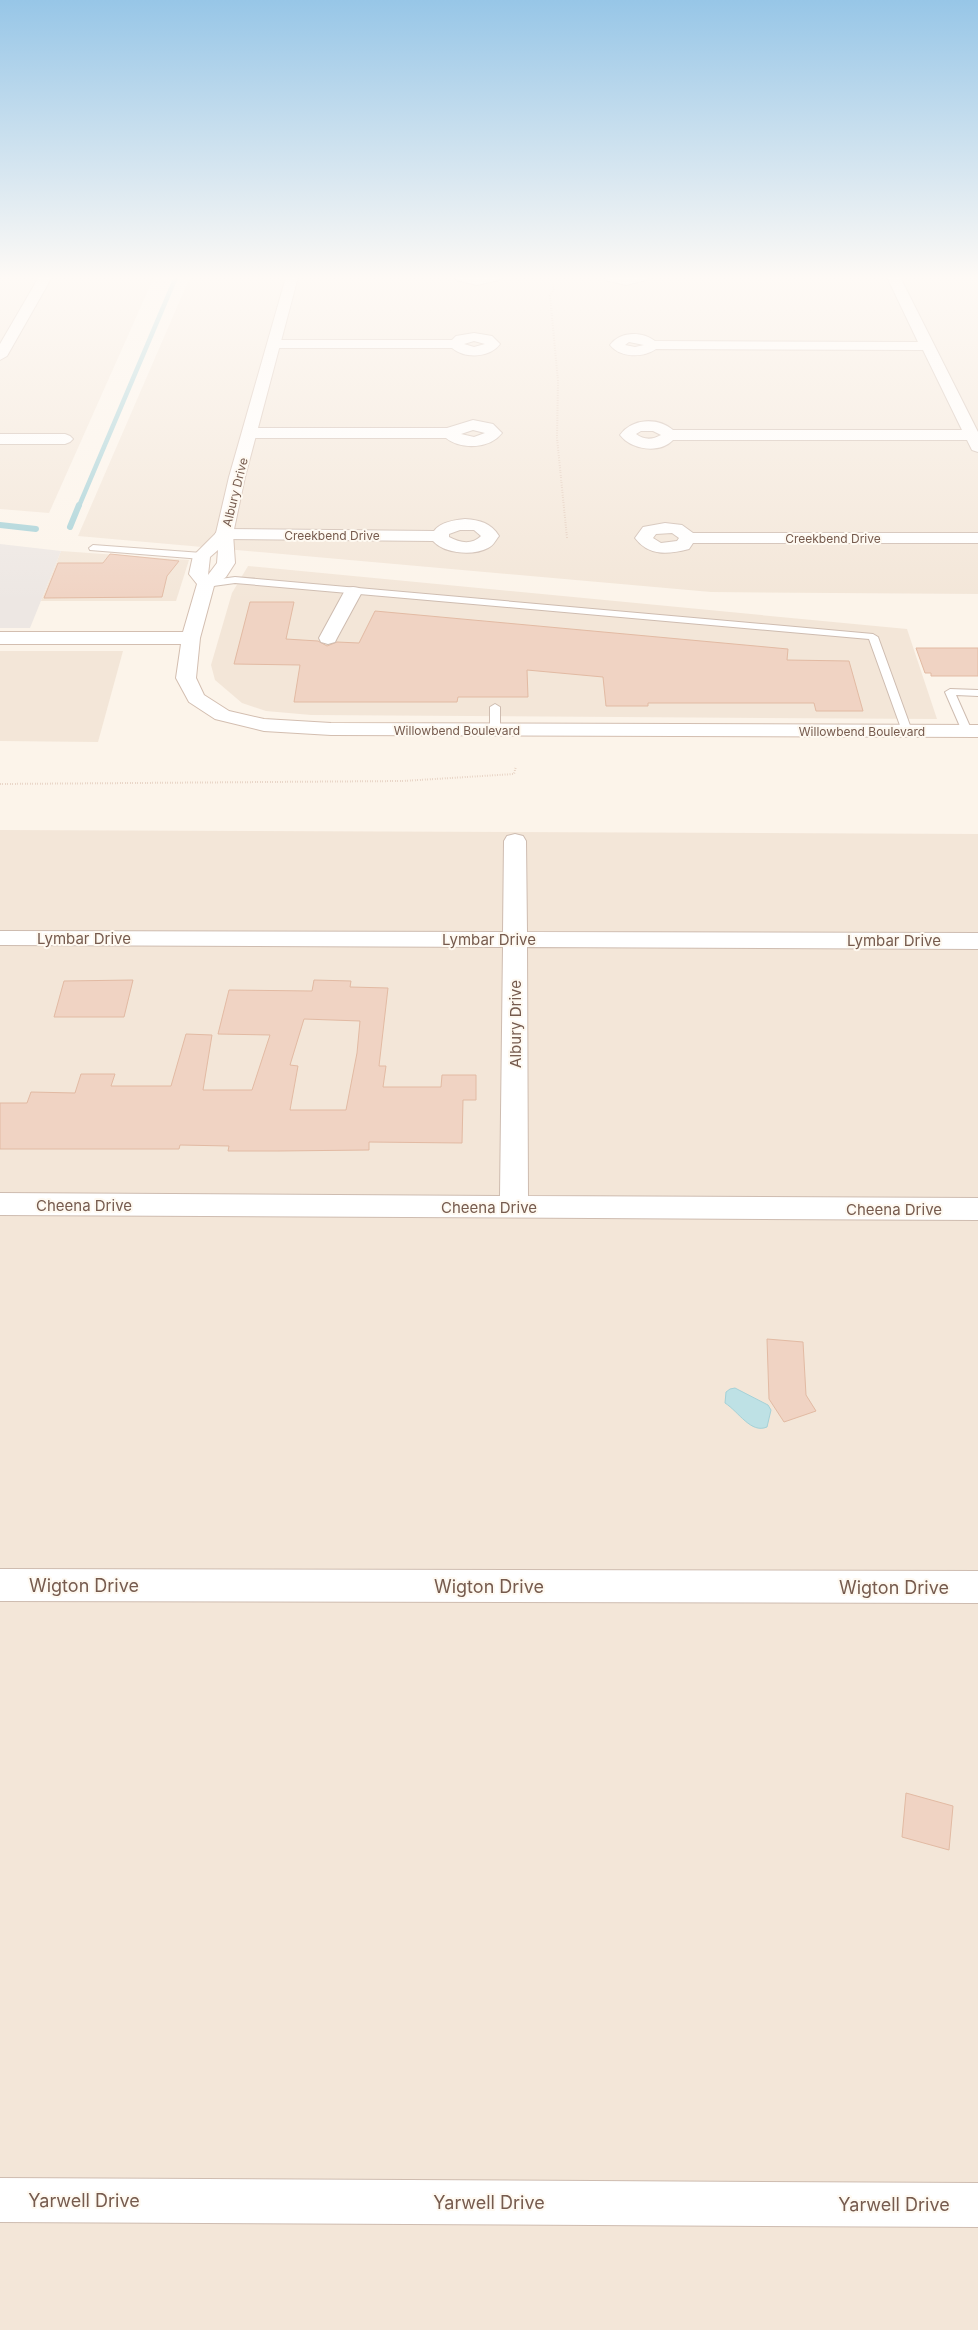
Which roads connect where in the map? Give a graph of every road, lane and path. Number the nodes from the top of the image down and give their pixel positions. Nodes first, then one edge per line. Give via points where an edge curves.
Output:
1 (263, 386) edge
2 (558, 386) edge
3 (947, 386) edge
4 (250, 433) junction
5 (452, 433) dead end
6 (669, 435) dead end
7 (0, 439) edge
8 (65, 439) dead end
9 (975, 441) edge
10 (224, 534) junction
11 (440, 536) dead end
12 (567, 538) dead end
13 (688, 538) dead end
14 (978, 538) edge
15 (93, 548) dead end
16 (202, 556) junction
17 (206, 584) junction
18 (353, 592) junction
19 (0, 638) edge
20 (191, 638) junction
21 (328, 638) dead end
22 (978, 692) edge
23 (495, 707) dead end
24 (495, 730) junction
25 (907, 731) junction
26 (972, 731) edge
27 (516, 766) dead end
28 (0, 784) edge
29 (515, 840) dead end
30 (0, 938) edge
31 (515, 939) junction
32 (978, 941) edge
33 (0, 1204) edge
34 (514, 1207) junction
35 (978, 1209) edge
36 (0, 1585) edge
37 (978, 1587) edge
38 (0, 2200) edge
39 (978, 2205) edge

1 - 4 street, Albury Drive
2 - 12 path via 557,438
3 - 9 street
4 - 5 street
4 - 10 street, Albury Drive
6 - 9 street
7 - 8 street
10 - 11 street, Creekbend Drive
10 - 16 street, Albury Drive
10 - 17 street via 228,557 222,574
13 - 14 street, Creekbend Drive
15 - 16 lane
16 - 17 street via 198,574
17 - 18 lane via 235,580
17 - 20 street
18 - 21 street
18 - 25 lane via 873,637
19 - 20 street
20 - 24 street, Willowbend Boulevard via 186,678 196,698 222,715 264,725 331,729
22 - 26 lane via 950,692
23 - 24 lane
24 - 25 street, Willowbend Boulevard
25 - 26 street, Willowbend Boulevard
27 - 28 path via 514,774 403,782
29 - 31 street, Albury Drive
30 - 31 street, Lymbar Drive
31 - 32 street, Lymbar Drive
31 - 34 street, Albury Drive
33 - 34 street, Cheena Drive
34 - 35 street, Cheena Drive
36 - 37 street, Wigton Drive
38 - 39 street, Yarwell Drive

